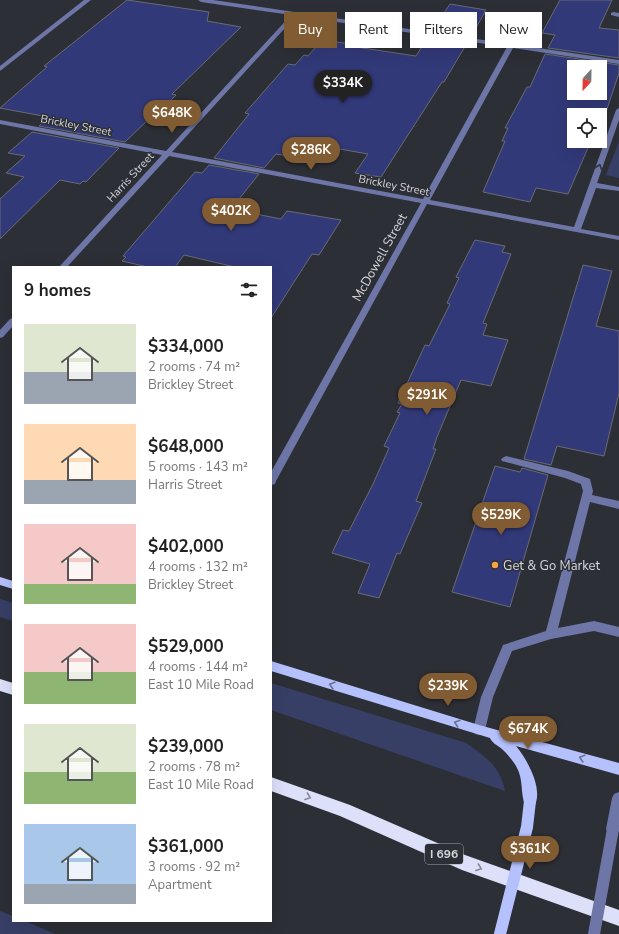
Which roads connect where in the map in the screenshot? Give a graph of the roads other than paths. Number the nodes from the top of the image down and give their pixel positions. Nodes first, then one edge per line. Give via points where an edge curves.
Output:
1 (88, 0) edge
2 (201, 0) edge
3 (219, 1) edge
4 (284, 12) edge
5 (337, 20) edge
6 (284, 26) edge
7 (485, 42) edge
8 (510, 48) edge
9 (524, 48) edge
10 (619, 62) edge
11 (0, 69) edge
12 (619, 110) edge
13 (0, 122) edge
14 (168, 153) junction
15 (593, 185) junction
16 (619, 189) edge
17 (424, 202) junction
18 (577, 230) junction
19 (619, 238) edge
20 (64, 266) edge
21 (12, 322) edge
22 (0, 335) edge
23 (506, 459) dead end
24 (272, 479) edge
25 (586, 497) junction
26 (619, 505) edge
27 (0, 581) edge
28 (12, 585) edge
29 (619, 632) edge
30 (551, 634) junction
31 (272, 666) edge
32 (0, 685) edge
33 (12, 689) edge
34 (479, 730) junction
35 (619, 769) edge
36 (272, 784) edge
37 (619, 798) edge
38 (619, 918) edge
39 (500, 934) edge
40 (594, 934) edge

1 - 11 street
2 - 3 street
3 - 4 street
5 - 7 street
6 - 14 street, Harris Street
8 - 17 street, McDowell Street
9 - 10 street
15 -> 12 street
13 - 14 street, Brickley Street
14 - 17 street, Brickley Street
14 - 20 street, Harris Street
15 - 16 street
15 - 18 street
17 - 18 street, Brickley Street
17 - 24 street, McDowell Street
18 - 19 street, Brickley Street
21 - 22 street
23 - 25 street via 586,482
25 - 26 street
25 - 30 street
27 - 28 main road
29 - 30 street via 594,626
30 - 34 street via 507,648 487,697
34 -> 31 main road
32 - 33 highway
35 -> 34 main road
34 - 39 main road, bridge via 512,749 526,774 530,792 527,827
36 -> 38 highway, I 696 via 344,810 462,862
37 - 40 street, bridge

